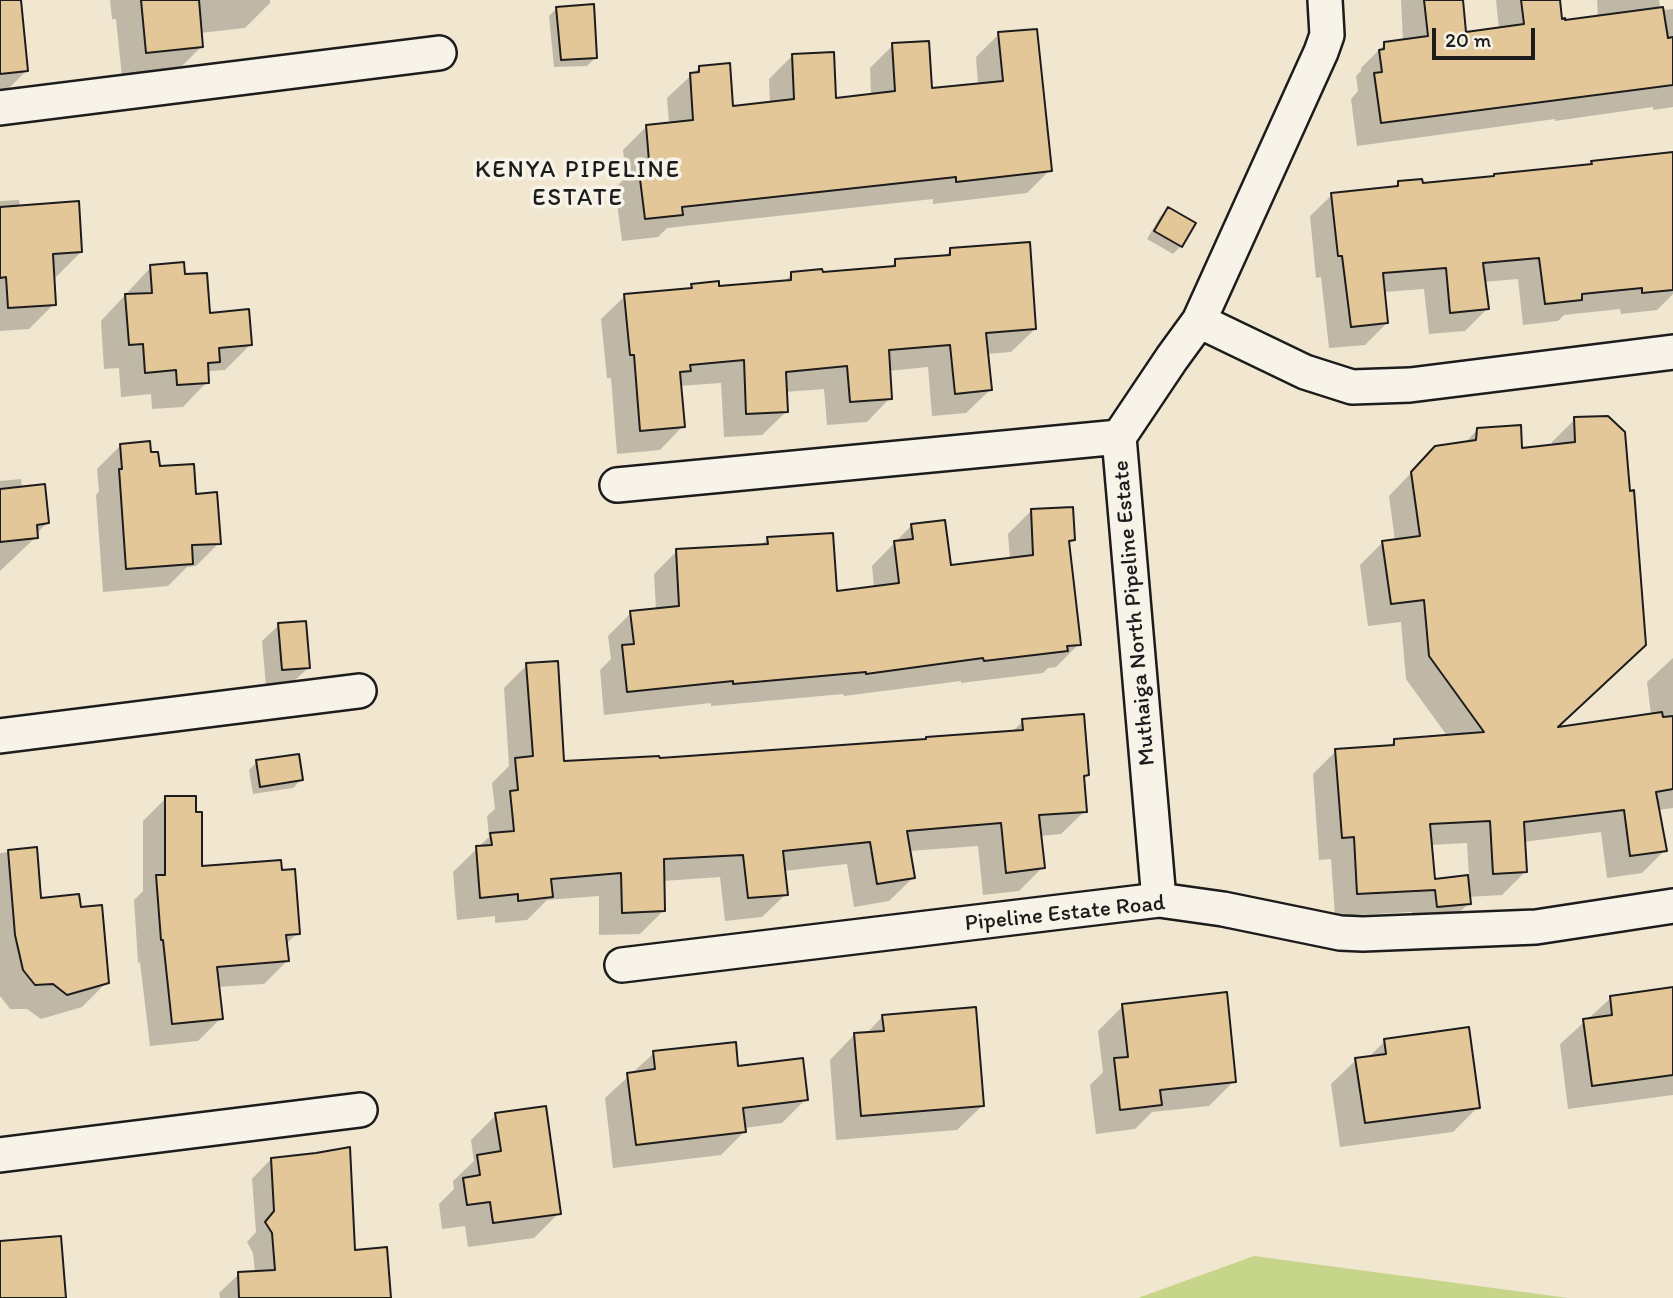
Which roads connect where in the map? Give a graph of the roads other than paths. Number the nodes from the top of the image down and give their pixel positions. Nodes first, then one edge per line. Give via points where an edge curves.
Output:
1 (1325, 0) edge
2 (439, 53) dead end
3 (0, 108) edge
4 (1199, 321) junction
5 (1673, 352) edge
6 (1119, 437) junction
7 (617, 485) dead end
8 (359, 691) dead end
9 (0, 736) edge
10 (1159, 900) junction
11 (1673, 906) edge
12 (622, 965) dead end
13 (360, 1110) dead end
14 (0, 1155) edge

1 - 4 street, Muthaiga North Pipeline Estate via 1327,35 1321,52
2 - 3 street
4 - 5 street via 1305,372 1352,387 1410,385
4 - 6 street, Muthaiga North Pipeline Estate
6 - 7 street
6 - 10 street, Muthaiga North Pipeline Estate
8 - 9 street
10 - 11 street, Pipeline Estate Road via 1363,934 1536,927
10 - 12 street, Pipeline Estate Road
13 - 14 street

